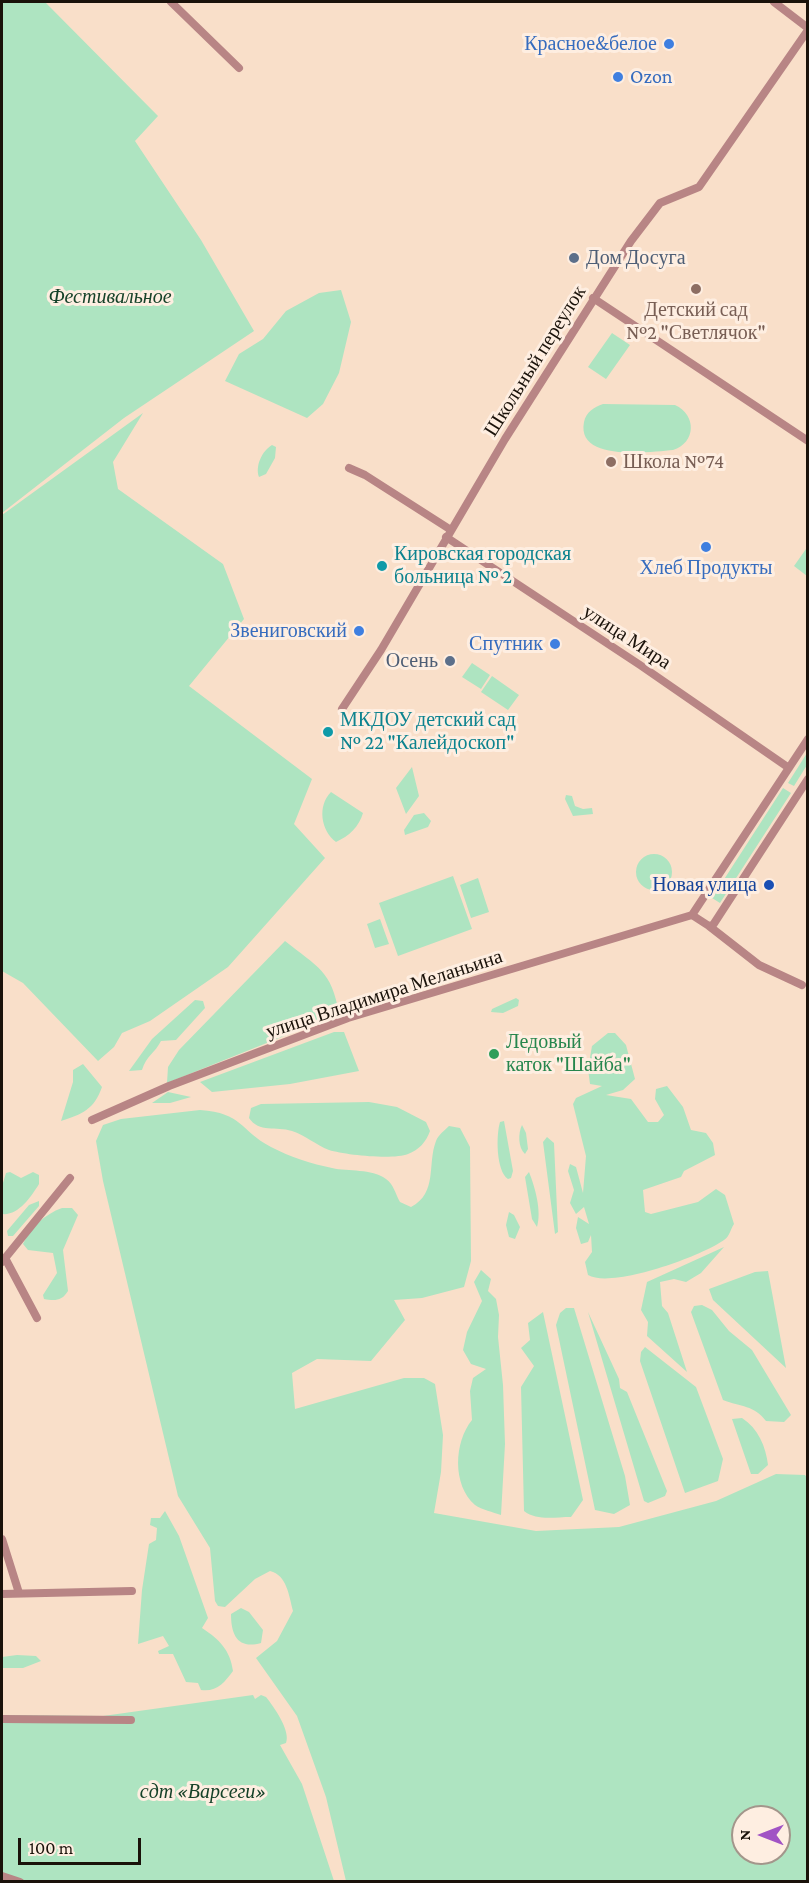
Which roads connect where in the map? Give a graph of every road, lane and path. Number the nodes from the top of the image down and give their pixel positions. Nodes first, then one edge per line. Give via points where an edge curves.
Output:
1 (171, 2) edge
2 (774, 2) edge
3 (807, 29) edge
4 (238, 68) dead end
5 (593, 298) junction
6 (807, 441) edge
7 (349, 468) dead end
8 (448, 534) junction
9 (342, 709) dead end
10 (807, 740) edge
11 (789, 768) junction
12 (807, 779) edge
13 (692, 915) junction
14 (709, 926) junction
15 (802, 985) dead end
16 (92, 1120) dead end
17 (70, 1178) dead end
18 (3, 1260) edge
19 (37, 1318) dead end
20 (2, 1539) edge
21 (132, 1591) dead end
22 (19, 1593) junction
23 (2, 1594) edge
24 (2, 1719) edge
25 (131, 1720) dead end
26 (2, 1876) edge
27 (20, 1881) edge

1 - 4 street
2 - 3 street
3 - 5 street, Школьный переулок via 699,187 655,208
5 - 6 street
5 - 8 street, Школьный переулок
7 - 8 street, улица Мира via 365,475
8 - 9 street, Школьный переулок
8 - 11 street, улица Мира
10 - 11 street
11 - 13 street
12 - 14 street
13 - 14 street
13 - 16 street, улица Владимира Меланьина via 348,1018 169,1086
14 - 15 street via 759,965
17 - 18 street
18 - 19 street
20 - 22 street
21 - 22 street
22 - 23 street
24 - 25 street
26 - 27 street

